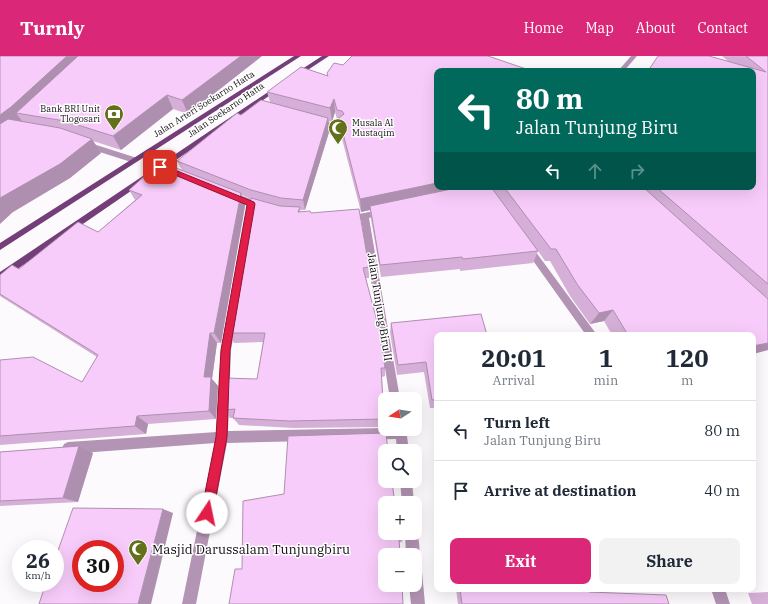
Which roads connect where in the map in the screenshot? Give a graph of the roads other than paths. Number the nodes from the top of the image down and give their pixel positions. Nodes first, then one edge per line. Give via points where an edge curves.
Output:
1 (298, 56) edge
2 (326, 56) edge
3 (634, 56) edge
4 (624, 68) edge
5 (252, 104) junction
6 (260, 106) edge
7 (311, 120) edge
8 (340, 128) edge
9 (78, 142) edge
10 (134, 160) junction
11 (160, 167) junction
12 (173, 172) edge
13 (222, 192) edge
14 (270, 209) edge
15 (396, 209) edge
16 (365, 216) junction
17 (338, 217) edge
18 (519, 236) edge
19 (0, 247) edge
20 (0, 277) edge
21 (232, 312) edge
22 (590, 332) edge
23 (395, 392) edge
24 (378, 432) edge
25 (222, 437) junction
26 (58, 449) edge
27 (417, 592) edge
28 (719, 592) edge
29 (189, 604) edge
30 (418, 604) edge
31 (724, 604) edge

1 - 10 main road, Jalan Arteri Soekarno Hatta
2 - 5 main road, Jalan Soekarno Hatta
3 - 4 street
5 - 6 street
5 - 11 main road, Jalan Soekarno Hatta
7 - 8 street
9 - 10 street
10 - 19 main road, Jalan Arteri Soekarno Hatta
11 - 12 street
11 - 20 main road, Jalan Soekarno Hatta
13 - 14 street via 250,208
15 - 16 street
16 - 17 street
16 - 23 street, Jalan Tunjung Biru II
18 - 22 street
21 - 25 street via 226,350
24 - 25 street
25 - 26 street
25 - 29 street
27 - 30 street
28 - 31 street

